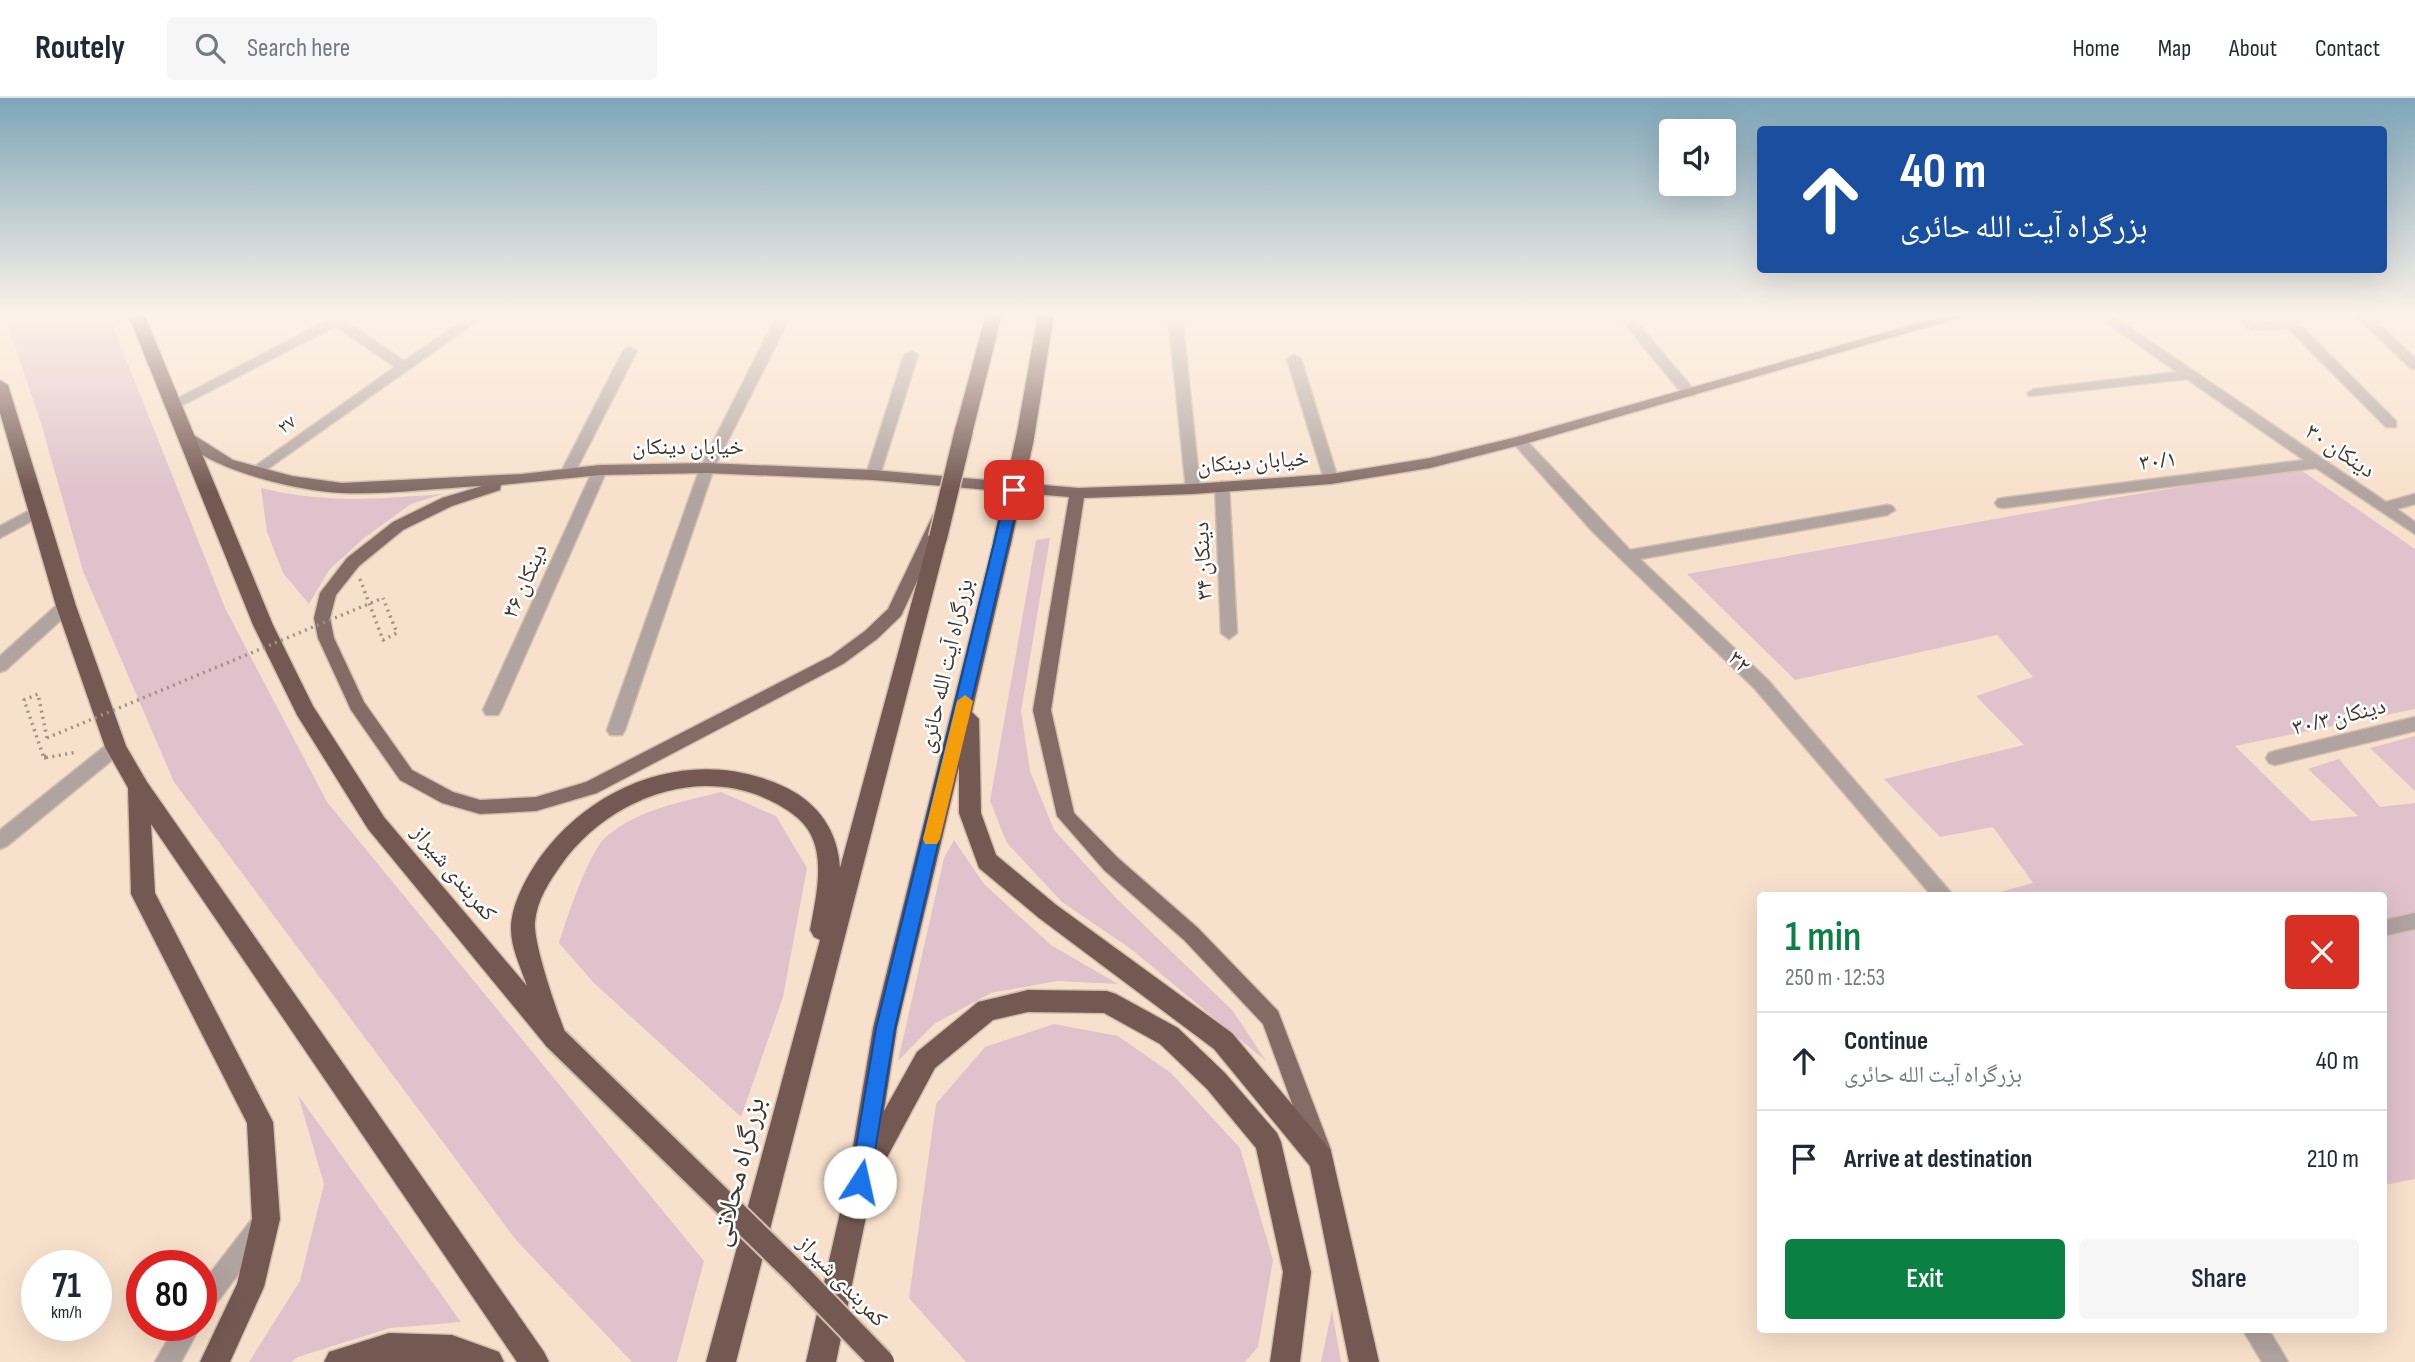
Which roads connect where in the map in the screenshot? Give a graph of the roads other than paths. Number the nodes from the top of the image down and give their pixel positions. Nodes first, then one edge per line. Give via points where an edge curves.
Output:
1 (159, 373) edge
2 (234, 373) edge
3 (392, 373) edge
4 (619, 373) edge
5 (754, 373) edge
6 (905, 373) edge
7 (979, 373) edge
8 (1036, 373) edge
9 (1181, 373) edge
10 (1298, 373) edge
11 (1672, 373) edge
12 (1759, 373) edge
13 (2186, 373) edge
14 (2340, 373) edge
15 (2189, 375) junction
16 (0, 385) edge
17 (1689, 393) junction
18 (2034, 393) dead end
19 (172, 405) junction
20 (2391, 424) dead end
21 (184, 435) junction
22 (1519, 441) junction
23 (2318, 463) junction
24 (706, 468) junction
25 (600, 470) junction
26 (254, 472) junction
27 (567, 474) junction
28 (873, 475) junction
29 (1332, 479) junction
30 (522, 480) junction
31 (1222, 486) junction
32 (1194, 489) junction
33 (950, 493) junction
34 (1078, 493) junction
35 (2415, 499) edge
36 (2003, 503) dead end
37 (2383, 508) junction
38 (38, 510) junction
39 (1887, 510) dead end
40 (2415, 530) edge
41 (0, 533) edge
42 (1628, 556) junction
43 (66, 606) junction
44 (1229, 633) dead end
45 (0, 666) edge
46 (968, 687) junction
47 (492, 710) dead end
48 (2415, 724) edge
49 (616, 730) dead end
50 (117, 747) junction
51 (2275, 758) dead end
52 (139, 788) junction
53 (0, 841) edge
54 (1941, 892) edge
55 (2415, 921) edge
56 (2387, 927) edge
57 (815, 997) junction
58 (556, 1039) junction
59 (1322, 1160) junction
60 (860, 1182) junction
61 (266, 1219) junction
62 (217, 1284) edge
63 (2257, 1333) edge
64 (179, 1341) edge
65 (167, 1362) edge
66 (215, 1362) edge
67 (339, 1362) edge
68 (489, 1362) edge
69 (534, 1362) edge
70 (721, 1362) edge
71 (821, 1362) edge
72 (882, 1362) edge
73 (1285, 1362) edge
74 (1364, 1362) edge
75 (2276, 1362) edge

1 - 19 highway, کمربندی شیراز
2 - 19 street
3 - 26 street, ۲۷
4 - 27 street
5 - 24 street
6 - 28 street
7 - 33 highway, بزرگراه آیت الله حائری, bridge
8 - 46 highway, بزرگراه آیت الله حائری, bridge via 1026,438
9 - 32 street
10 - 29 street
11 - 17 street
12 - 17 main road, خیابان دینکان
13 - 15 street, ۳۰ دینکان
14 - 20 street
15 - 18 street
15 - 23 street, ۳۰ دینکان
16 - 38 highway
17 - 22 main road, خیابان دینکان
19 - 21 highway, کمربندی شیراز
21 - 26 main road via 228,463
21 - 58 highway, کمربندی شیراز via 263,625 331,755 376,823
22 - 29 main road, خیابان دینکان via 1430,463
22 - 42 street, ۳۲
23 - 36 street, ۳۰/۱
23 - 37 street, ۳۰ دینکان
24 - 25 main road, خیابان دینکان
24 - 28 main road, خیابان دینکان
24 - 49 street
25 - 27 main road, خیابان دینکان
25 - 47 street, ۳۶ دینکان
26 - 30 main road via 342,488
27 - 30 main road, خیابان دینکان
28 - 34 main road, خیابان دینکان
29 - 31 main road, خیابان دینکان
30 - 33 main road via 447,502 398,526 353,562 328,593 322,618 326,638 357,705 406,775 448,798 480,807 536,804 591,788 837,660 895,612
31 - 32 main road, خیابان دینکان
31 - 44 street, ۳۴ دینکان
32 - 34 main road, خیابان دینکان
33 - 57 highway, بزرگراه آیت الله حائری, bridge
34 - 59 main road via 1042,710 1066,816 1111,864 1191,933 1271,1018
35 - 37 street
37 - 40 street, ۳۰ دینکان
38 - 41 street
38 - 43 highway
39 - 42 street
42 - 54 street, ۳۲ via 1761,684
43 - 45 street
43 - 50 highway
46 - 59 highway via 970,813 987,861 1047,912 1223,1041
46 - 60 highway, بزرگراه آیت الله حائری via 885,1028
48 - 51 street, ۳۰/۳ دینکان
50 - 52 highway
50 - 53 street
52 - 61 highway via 143,894 260,1122
52 - 69 highway
55 - 56 street
57 - 58 highway via 829,870 824,838 805,810 770,786 699,776 668,780 639,789 581,826 552,856 532,891 523,932
57 - 70 highway, بزرگراه محلاتی
58 - 72 highway, کمربندی شیراز, bridge
59 - 74 highway
60 - 71 highway
60 - 73 highway via 926,1060 986,1010 1028,1001 1107,1002 1169,1036 1216,1081 1268,1142 1297,1272
61 - 62 street
61 - 66 highway via 250,1287
63 - 75 street
64 - 65 street
67 - 68 highway via 389,1347 452,1349

